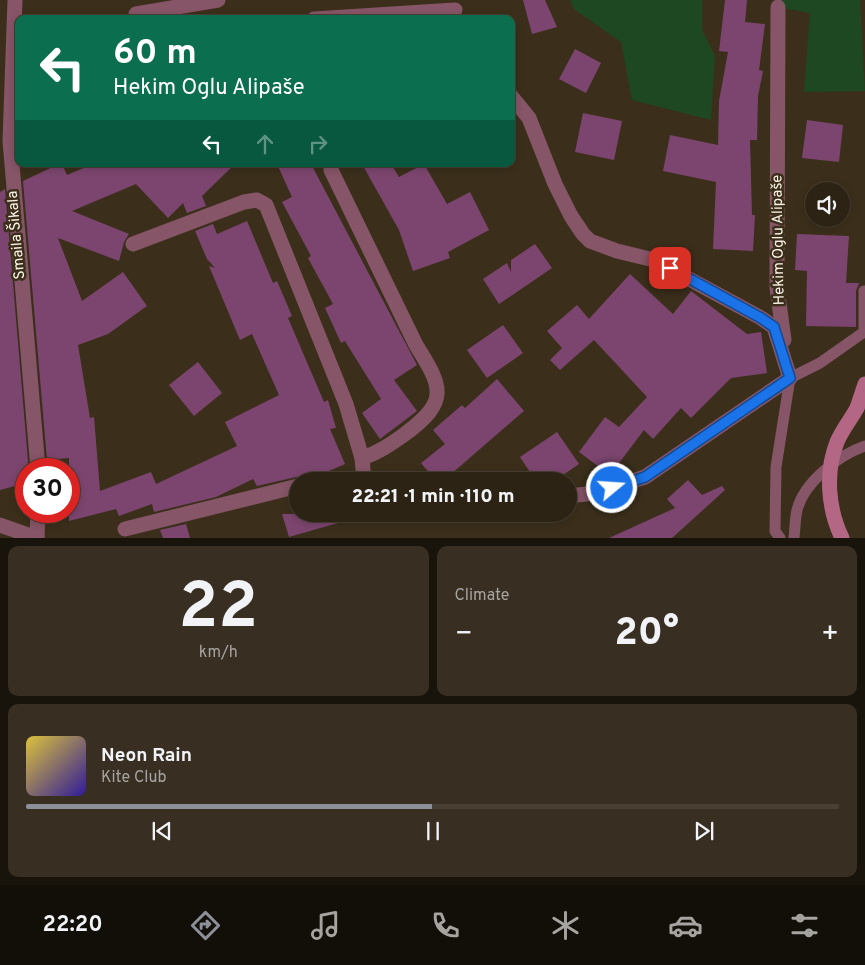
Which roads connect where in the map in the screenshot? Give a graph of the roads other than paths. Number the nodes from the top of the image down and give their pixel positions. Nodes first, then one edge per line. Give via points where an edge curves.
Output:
1 (15, 0) edge
2 (218, 0) edge
3 (778, 7) dead end
4 (455, 10) edge
5 (136, 14) dead end
6 (377, 15) edge
7 (515, 101) edge
8 (331, 170) dead end
9 (133, 244) dead end
10 (864, 291) edge
11 (790, 378) junction
12 (865, 384) edge
13 (861, 405) edge
14 (865, 446) edge
15 (37, 458) edge
16 (362, 458) junction
17 (363, 472) edge
18 (289, 488) edge
19 (577, 495) edge
20 (38, 523) edge
21 (0, 525) edge
22 (125, 528) dead end
23 (37, 538) edge
24 (780, 538) edge
25 (794, 538) edge
26 (842, 538) edge

1 - 15 street, Smaila Šikala via 10,141
2 - 5 street
3 - 11 street, Hekim Oglu Alipaše via 778,288
4 - 6 street
7 - 11 street, Hekim Oglu Alipaše via 529,118 555,184 583,234 598,245 654,260 774,327
8 - 16 street via 416,345 430,366 438,391 434,406 422,421 390,445
9 - 16 street via 244,202 257,200 266,206 330,360
10 - 11 lane via 864,332 820,363
11 - 19 street via 645,477 596,493
11 - 24 lane via 776,467 775,531
12 - 13 main road
13 - 26 main road, bridge via 837,442 829,481 834,520
14 - 25 lane via 848,452 816,478 797,509
16 - 17 street
18 - 22 street
20 - 23 street
21 - 23 street

